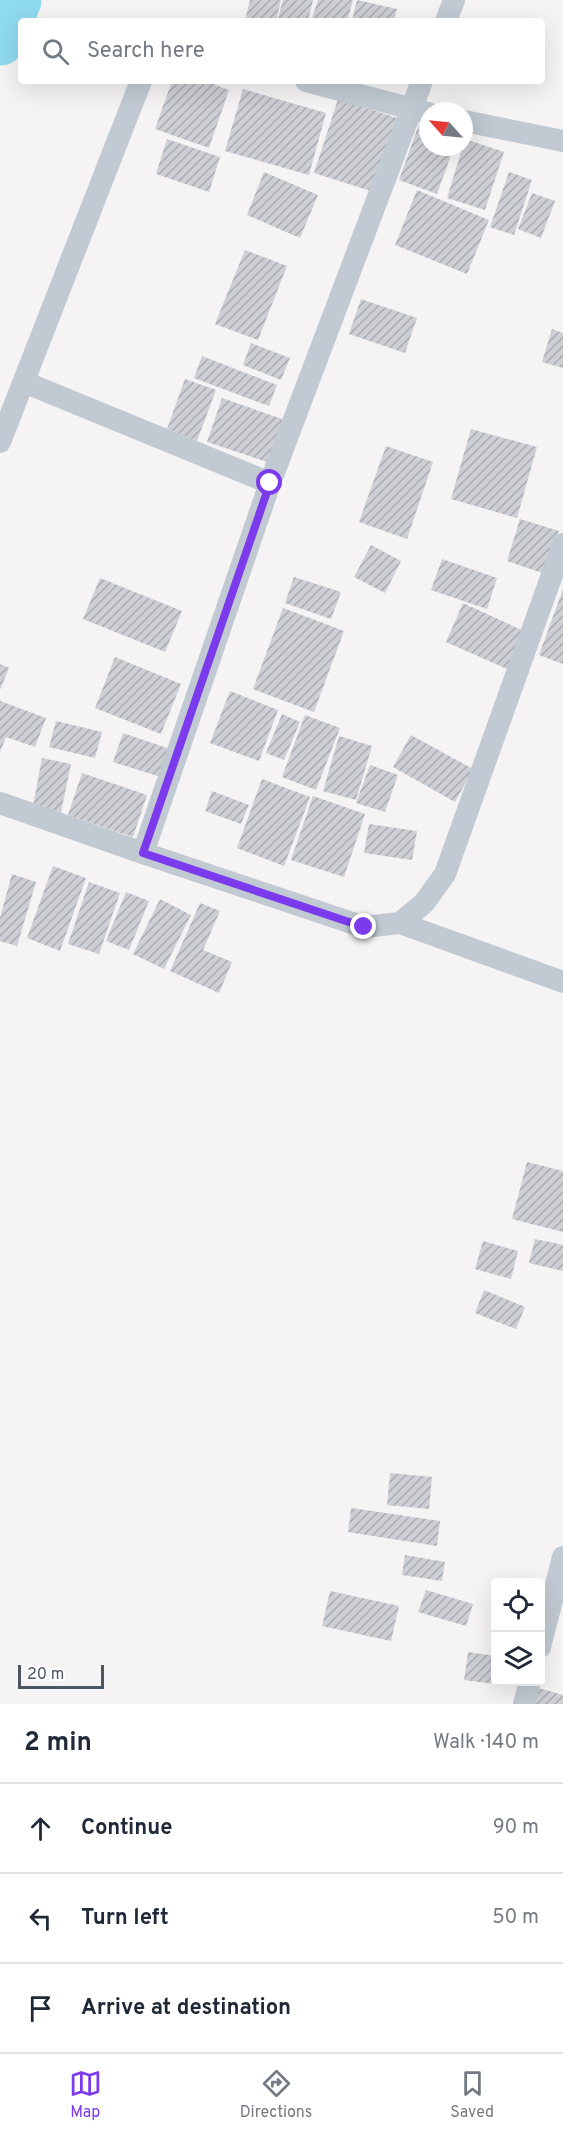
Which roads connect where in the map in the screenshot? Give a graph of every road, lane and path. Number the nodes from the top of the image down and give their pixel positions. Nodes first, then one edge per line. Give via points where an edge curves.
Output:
1 (454, 0) edge
2 (447, 18) edge
3 (139, 84) edge
4 (317, 84) edge
5 (422, 84) edge
6 (421, 102) edge
7 (419, 112) edge
8 (419, 114) edge
9 (473, 123) edge
10 (563, 141) edge
11 (24, 382) junction
12 (0, 442) edge
13 (270, 483) junction
14 (563, 544) edge
15 (0, 803) edge
16 (143, 853) junction
17 (400, 923) junction
18 (563, 982) edge
19 (563, 1557) edge
20 (544, 1632) edge
21 (529, 1686) edge
22 (524, 1704) edge

1 - 2 street
3 - 11 street
4 - 7 street
5 - 6 street
8 - 13 street
9 - 10 street
11 - 12 street
11 - 13 street
13 - 16 street
14 - 17 street via 445,874 424,903
15 - 16 street
16 - 17 street via 364,927
17 - 18 street
19 - 20 street
21 - 22 street

